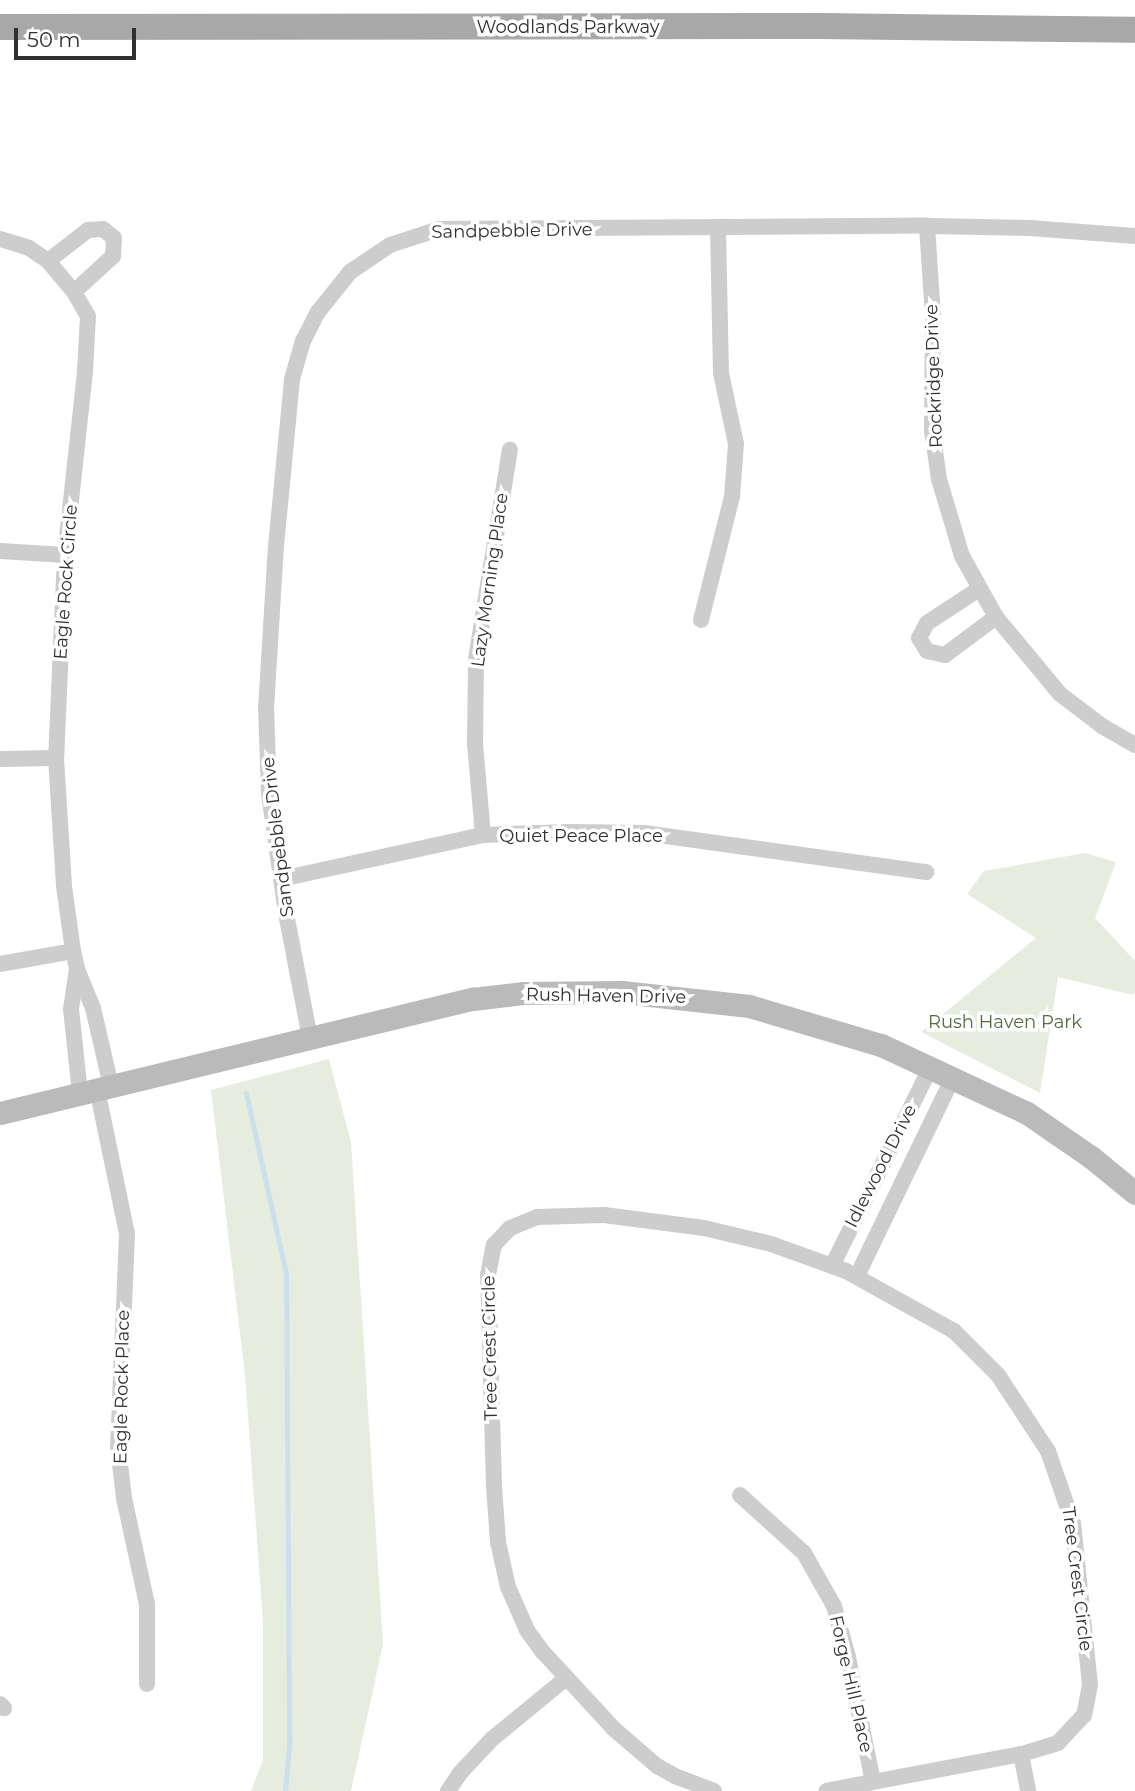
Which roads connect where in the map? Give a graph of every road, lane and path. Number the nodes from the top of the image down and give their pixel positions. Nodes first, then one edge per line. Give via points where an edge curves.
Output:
1 (0, 27) edge
2 (1135, 30) edge
3 (927, 226) junction
4 (718, 228) junction
5 (1135, 236) edge
6 (0, 239) edge
7 (48, 261) junction
8 (74, 292) junction
9 (510, 450) dead end
10 (0, 551) edge
11 (65, 555) junction
12 (979, 589) junction
13 (996, 617) junction
14 (701, 620) dead end
15 (1135, 745) edge
16 (57, 758) junction
17 (0, 759) edge
18 (483, 835) junction
19 (926, 872) dead end
20 (281, 879) junction
21 (73, 951) junction
22 (0, 964) edge
23 (77, 969) junction
24 (310, 1038) junction
25 (931, 1067) junction
26 (953, 1077) junction
27 (96, 1089) junction
28 (0, 1113) edge
29 (1135, 1193) edge
30 (831, 1266) junction
31 (857, 1276) junction
32 (740, 1495) dead end
33 (565, 1679) junction
34 (147, 1684) dead end
35 (1021, 1754) junction
36 (873, 1782) junction
37 (448, 1791) edge
38 (714, 1791) edge
39 (826, 1791) edge
40 (1028, 1791) edge

1 - 2 main road, Woodlands Parkway
3 - 4 street, Sandpebble Drive
3 - 5 street, Sandpebble Drive
3 - 12 street, Rockridge Drive via 933,317 932,430 950,521
4 - 14 street via 721,373 736,443 732,497
4 - 20 street, Sandpebble Drive via 439,229 390,245 369,258 350,272 318,312 292,379 270,625 269,793
6 - 7 street, Eagle Rock Circle via 29,248
7 - 8 street, Eagle Rock Circle
7 - 8 street via 88,230 103,229 114,238 113,256
8 - 11 street, Eagle Rock Circle via 88,316
9 - 18 street, Lazy Morning Place via 476,659 475,744
10 - 11 street
11 - 16 street, Eagle Rock Circle
12 - 13 street, Rockridge Drive
12 - 13 street via 927,622 919,638 927,651 945,655
13 - 15 street, Rockridge Drive via 1060,694
16 - 17 street
16 - 21 street, Eagle Rock Circle via 64,886
18 - 19 street, Quiet Peace Place via 644,833
18 - 20 street, Quiet Peace Place
20 - 24 street, Sandpebble Drive
21 - 22 street
21 - 23 street, Eagle Rock Circle
23 - 27 street, Eagle Rock Circle via 93,1008
23 - 27 street, Eagle Rock Circle via 71,1009
24 - 25 street, Rush Haven Drive via 472,999 523,993 622,992 749,1006 881,1045
24 - 27 street, Rush Haven Drive
25 - 26 street, Rush Haven Drive
25 - 30 street, Idlewood Drive
26 - 29 street, Rush Haven Drive via 1027,1113
26 - 31 street, Idlewood Drive
27 - 28 street, Rush Haven Drive
27 - 34 street, Eagle Rock Place via 127,1234 118,1447 147,1604
30 - 31 street, Tree Crest Circle
30 - 33 street, Tree Crest Circle via 704,1227 604,1216 537,1217 510,1228 494,1245 487,1322 502,1566 527,1630
31 - 35 street, Tree Crest Circle via 933,1318 975,1350 1018,1402 1059,1474 1073,1523 1090,1685 1084,1714 1058,1743
32 - 36 street, Forge Hill Place via 804,1553 834,1606
33 - 37 street via 492,1739
33 - 38 street, Tree Crest Circle via 648,1759 675,1776
35 - 36 street, Tree Crest Circle
35 - 40 street
36 - 39 street, Tree Crest Circle

